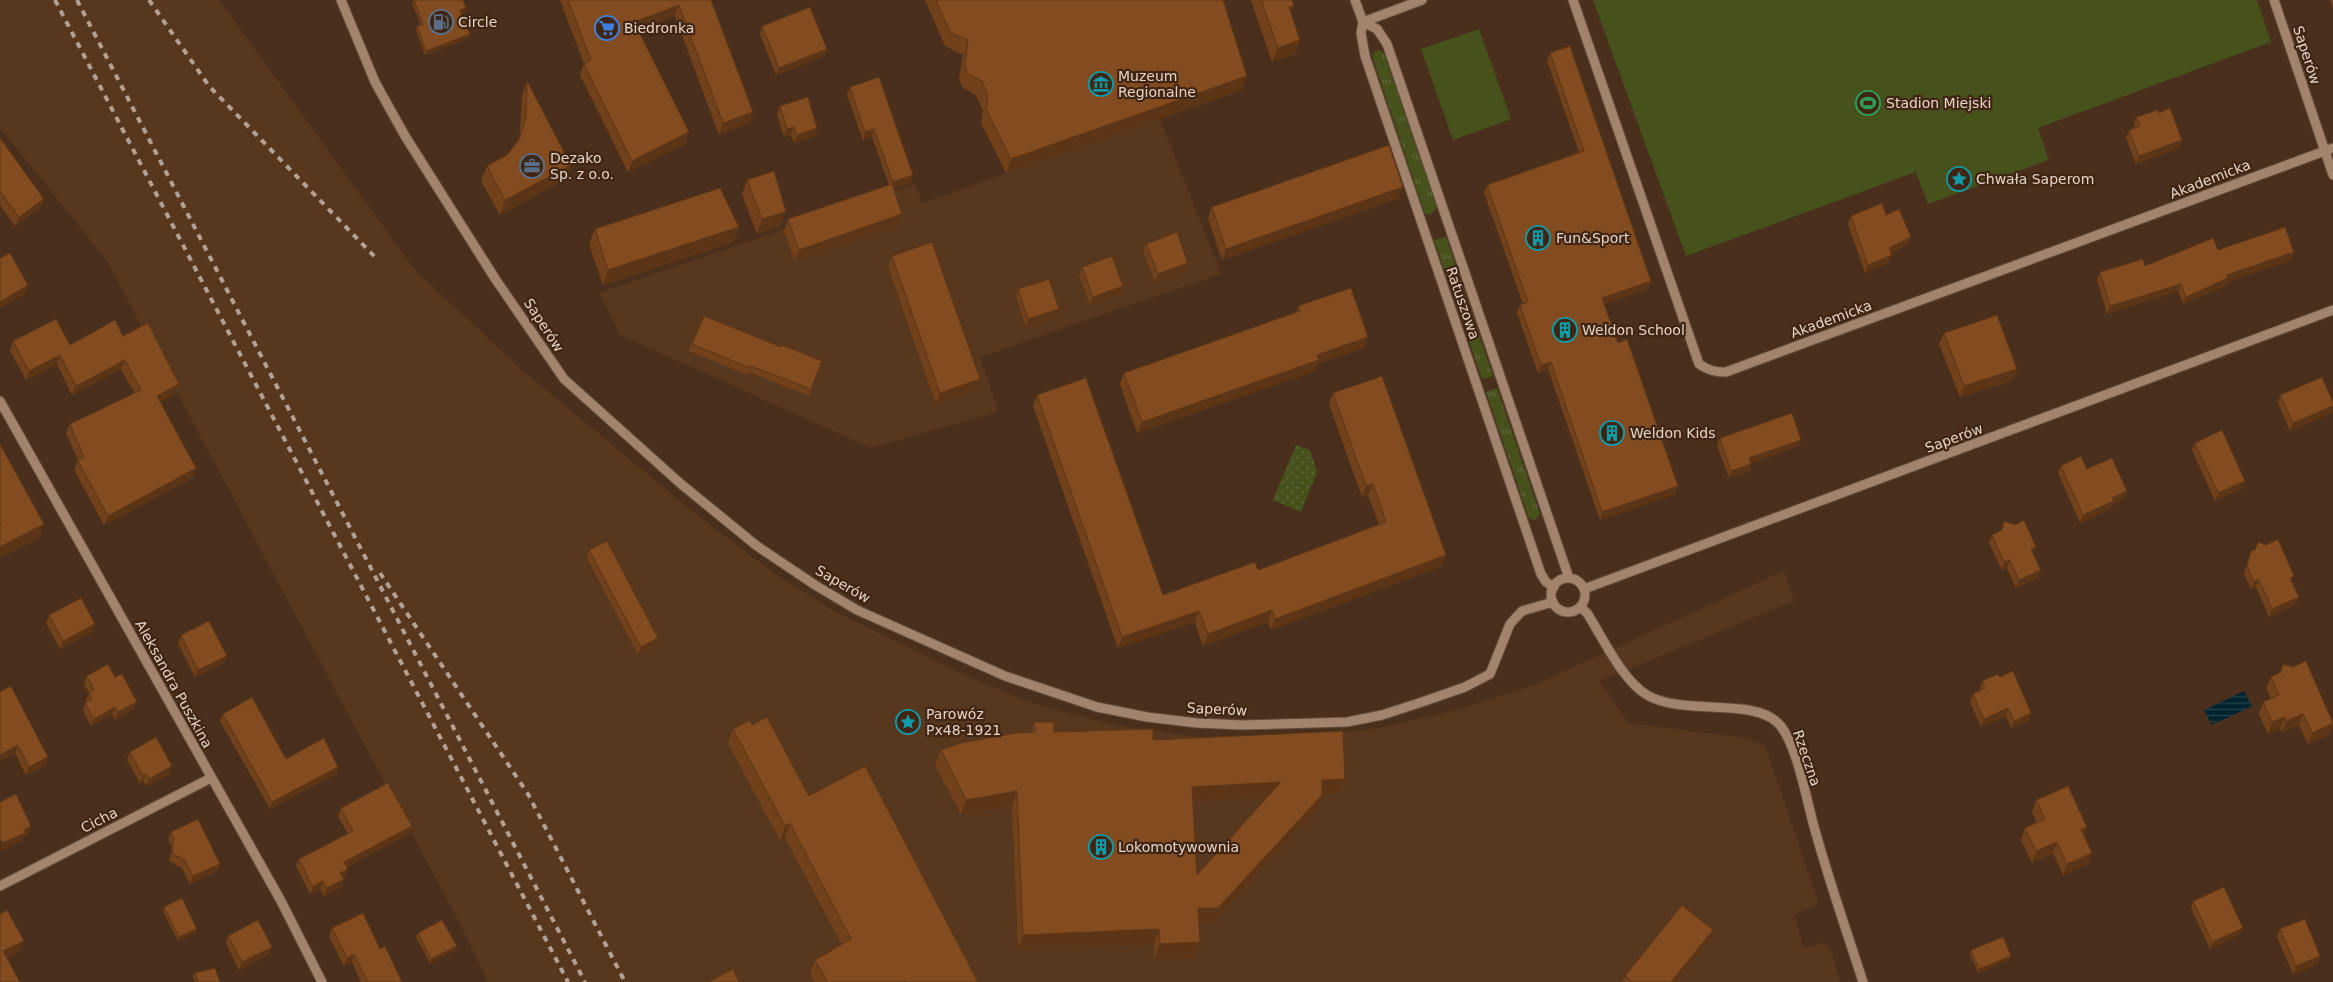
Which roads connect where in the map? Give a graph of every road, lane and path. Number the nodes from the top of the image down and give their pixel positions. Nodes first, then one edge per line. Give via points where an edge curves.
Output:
1 (341, 0) edge
2 (1354, 0) edge
3 (1422, 0) edge
4 (1573, 0) edge
5 (2274, 0) edge
6 (1363, 22) junction
7 (2329, 150) edge
8 (2333, 175) edge
9 (2333, 310) edge
10 (0, 401) edge
11 (1569, 578) junction
12 (1554, 587) junction
13 (1584, 589) junction
14 (1552, 602) junction
15 (1580, 607) junction
16 (211, 778) junction
17 (0, 886) edge
18 (322, 982) edge
19 (1863, 982) edge

1 - 14 street, Saperów via 375,82 405,136 496,280 564,379 681,484 757,546 857,610 1005,676 1098,707 1197,723 1291,725 1347,722 1382,715 1465,687 1490,674 1510,624 1522,611
2 - 6 street, Ratuszowa
3 - 6 street
4 - 7 street, Akademicka via 1699,364 1716,372 1726,372
5 - 7 street, Saperów
6 - 11 street, Ratuszowa via 1377,29 1386,44
6 - 12 street, Ratuszowa via 1365,56 1424,231 1541,574
7 - 8 street, Saperów
9 - 13 street, Saperów
10 - 16 street, Aleksandra Puszkina
11 - 12 street
11 - 13 street
12 - 14 street
13 - 15 street via 1585,598
14 - 15 street via 1565,612
15 - 19 street, Rzeczna via 1634,685 1648,696 1669,703 1753,711 1769,716 1784,731
16 - 17 street, Cicha
16 - 18 street, Aleksandra Puszkina via 281,901

